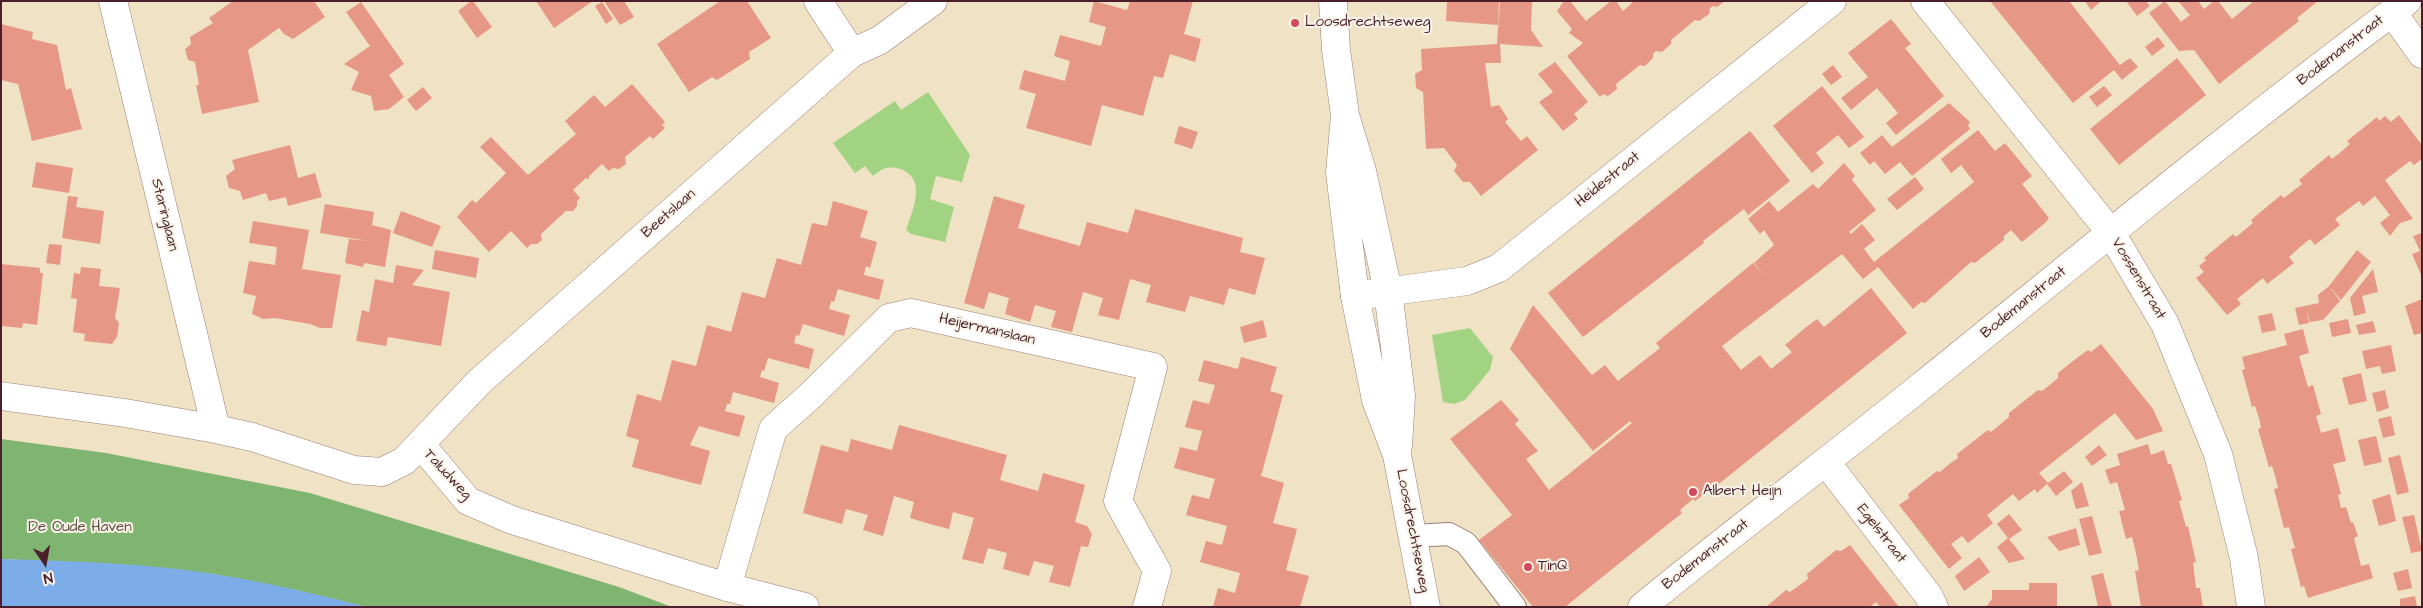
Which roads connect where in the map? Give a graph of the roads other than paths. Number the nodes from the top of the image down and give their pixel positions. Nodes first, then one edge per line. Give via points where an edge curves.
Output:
1 (113, 1) edge
2 (818, 1) edge
3 (933, 1) edge
4 (1334, 1) edge
5 (1832, 1) edge
6 (1925, 1) edge
7 (2399, 7) edge
8 (852, 54) junction
9 (2422, 54) edge
10 (1345, 116) junction
11 (2111, 233) junction
12 (1388, 290) junction
13 (1355, 296) junction
14 (1, 396) edge
15 (216, 429) junction
16 (421, 446) junction
17 (1397, 455) junction
18 (1826, 462) junction
19 (1413, 536) junction
20 (728, 587) junction
21 (805, 607) edge
22 (1147, 607) edge
23 (1426, 607) edge
24 (1515, 607) edge
25 (1642, 607) edge
26 (1934, 607) edge
27 (2251, 607) edge

1 - 15 street, Staringlaan
2 - 8 street
3 - 8 street, Beetslaan via 880,40
4 - 10 street, Loosdrechtseweg via 1336,50
5 - 12 street, Heidestraat via 1499,268 1466,281
6 - 11 street, Vossenstraat
7 - 9 street
7 - 11 street, Bodemanstraat
8 - 16 street, Beetslaan via 479,382
10 - 12 street, Loosdrechtseweg via 1362,171
10 - 13 street, Loosdrechtseweg via 1340,173
11 - 18 street, Bodemanstraat
11 - 27 street, Vossenstraat via 2165,324 2218,454 2244,558
12 - 13 street, Heidestraat
12 - 17 street, Loosdrechtseweg via 1401,396
13 - 17 street, Loosdrechtseweg via 1376,400
14 - 15 street, Taludweg
15 - 16 street, Taludweg via 369,473 392,468
16 - 20 street, Taludweg via 468,501 512,520
17 - 19 street, Loosdrechtseweg
18 - 25 street, Bodemanstraat
18 - 26 street, Egelstraat
19 - 23 street, Loosdrechtseweg
19 - 24 lane via 1449,534 1466,543
20 - 21 street, Taludweg
20 - 22 street, Heijermanslaan via 772,429 889,318 910,312 1153,367 1118,501 1157,571

